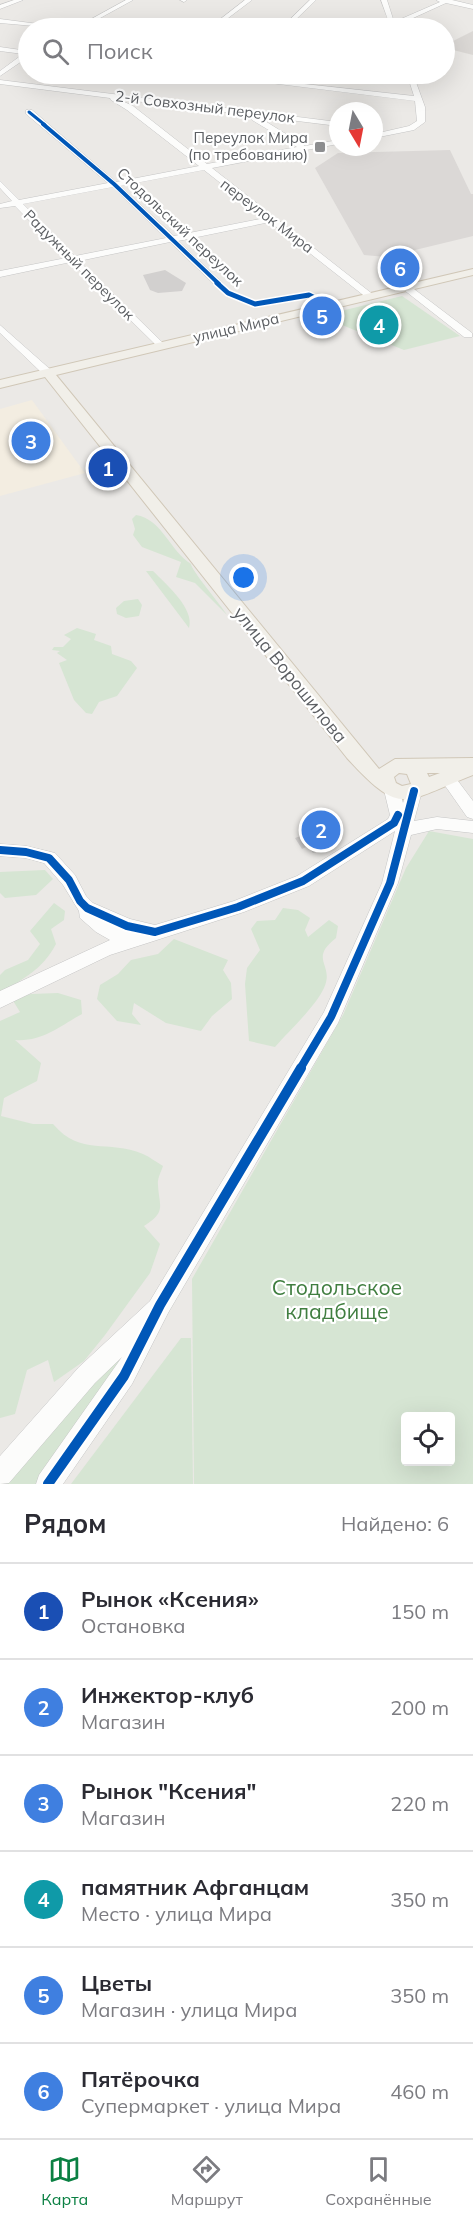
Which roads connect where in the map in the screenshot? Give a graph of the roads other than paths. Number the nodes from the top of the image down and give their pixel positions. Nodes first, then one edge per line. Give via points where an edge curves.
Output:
1 (20, 0) edge
2 (130, 0) edge
3 (249, 0) edge
4 (313, 0) edge
5 (383, 0) edge
6 (439, 0) edge
7 (448, 1) edge
8 (0, 7) edge
9 (473, 7) edge
10 (97, 18) edge
11 (225, 18) edge
12 (294, 18) edge
13 (390, 18) edge
14 (412, 18) edge
15 (0, 21) edge
16 (18, 23) edge
17 (0, 49) edge
18 (18, 52) edge
19 (18, 61) edge
20 (0, 74) edge
21 (0, 82) edge
22 (288, 84) edge
23 (413, 84) edge
24 (105, 95) junction
25 (142, 99) junction
26 (418, 99) junction
27 (130, 108) junction
28 (29, 112) dead end
29 (252, 113) junction
30 (329, 123) edge
31 (383, 130) edge
32 (395, 132) junction
33 (383, 134) edge
34 (329, 144) edge
35 (303, 148) junction
36 (203, 167) junction
37 (0, 183) edge
38 (114, 184) junction
39 (18, 202) junction
40 (0, 206) edge
41 (273, 219) junction
42 (172, 240) junction
43 (73, 260) junction
44 (473, 272) edge
45 (0, 274) edge
46 (407, 288) junction
47 (370, 297) junction
48 (331, 306) junction
49 (0, 328) edge
50 (468, 335) dead end
51 (160, 346) junction
52 (47, 372) junction
53 (0, 384) edge
54 (353, 753) junction
55 (473, 766) edge
56 (402, 767) junction
57 (447, 777) junction
58 (390, 789) junction
59 (416, 790) junction
60 (473, 813) edge
61 (400, 824) junction
62 (473, 827) edge
63 (0, 850) edge
64 (155, 932) junction
65 (0, 1000) edge
66 (160, 1305) junction
67 (0, 1474) edge
68 (48, 1484) edge

1 - 8 street
2 - 10 street
3 - 11 street
4 - 12 street
5 - 13 street
6 - 7 street
7 - 9 street
7 - 14 street
15 - 16 street
17 - 18 street
19 - 20 street
21 - 24 street, 2-й Совхозный переулок
22 - 26 street
23 - 26 street
24 - 25 street, 2-й Совхозный переулок
24 - 27 street, переулок Мира
25 - 27 street
25 - 29 street, 2-й Совхозный переулок
26 - 32 street via 422,116 418,125
27 - 36 street, переулок Мира
28 - 38 street, Стодольский переулок
29 - 30 street, 2-й Совхозный переулок
29 - 35 street
31 - 32 street
32 - 33 street
34 - 35 street
35 - 36 street
36 - 38 street
36 - 41 street, переулок Мира
37 - 39 street, Радужный переулок
38 - 39 street
38 - 42 street, Стодольский переулок
39 - 40 street
39 - 43 street, Радужный переулок
41 - 42 street
41 - 47 street, переулок Мира
42 - 43 street
42 - 48 street, Стодольский переулок via 238,299 255,304 309,295
43 - 45 street
43 - 51 street, Радужный переулок
44 - 46 main road, улица Мира
46 - 47 main road, улица Мира
46 - 50 street
47 - 48 main road, улица Мира
48 - 51 main road, улица Мира
49 - 52 street
51 - 52 main road, улица Мира
52 - 53 main road, улица Мира
52 - 54 main road, улица Ворошилова
54 - 56 main road, улица Ворошилова
54 - 58 main road, улица Ворошилова
55 - 56 main road, улица Ворошилова
55 - 57 main road, улица Ворошилова
56 - 58 main road via 384,775
56 - 59 main road via 421,779
57 - 59 main road, улица Ворошилова
57 - 60 street
58 - 59 main road via 401,793
58 - 61 street
59 - 61 street
61 - 62 street via 437,821
61 - 64 street via 394,823 303,881 238,907
61 - 66 street via 398,856 380,908 331,1017
63 - 64 street via 49,858 69,880 94,921 117,936 129,938
64 - 65 street via 104,950
66 - 67 street via 87,1375
66 - 68 street via 129,1368

